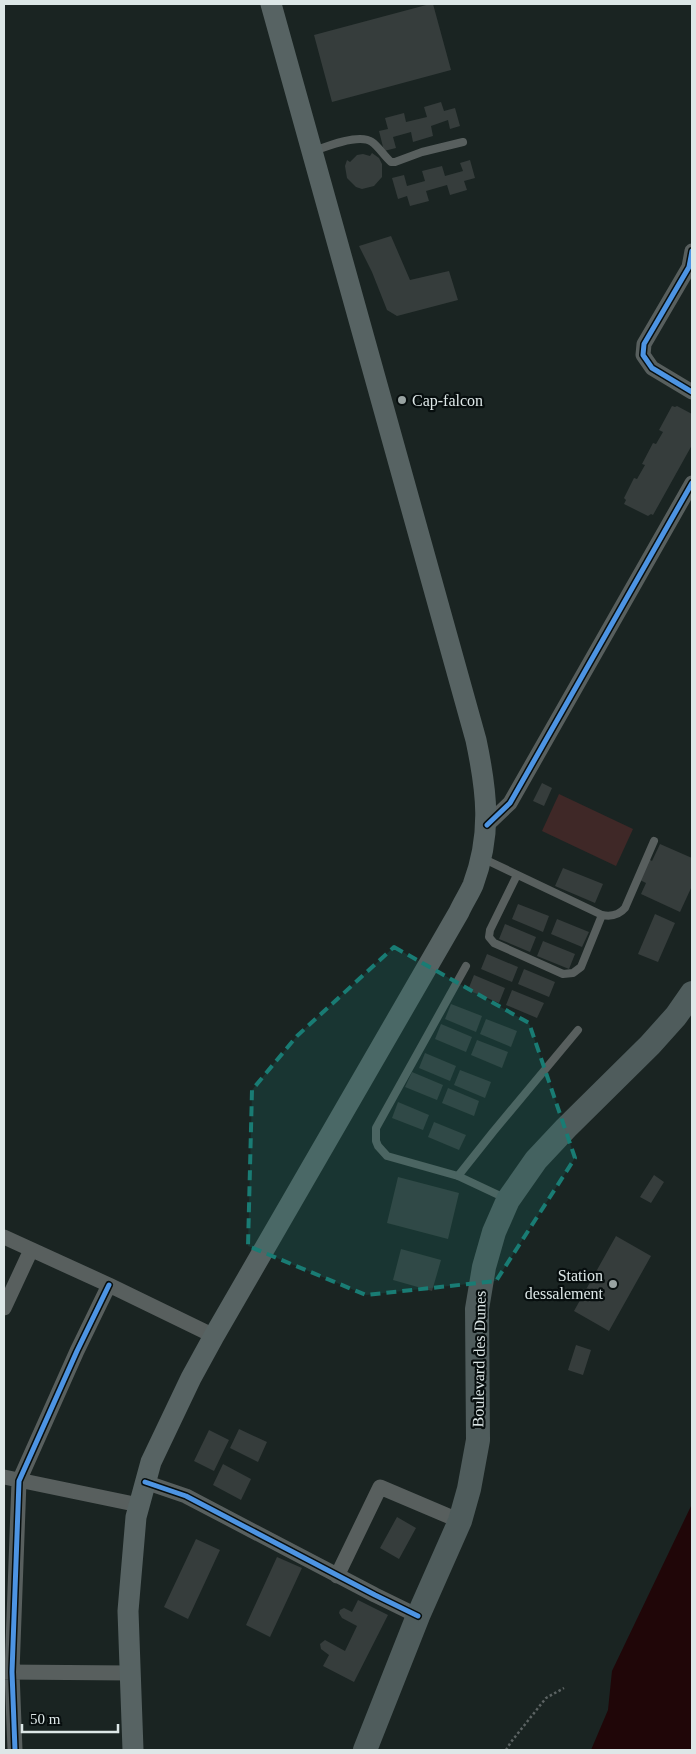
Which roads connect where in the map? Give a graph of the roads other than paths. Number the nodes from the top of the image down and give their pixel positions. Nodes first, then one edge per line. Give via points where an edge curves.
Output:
1 (271, 4) edge
2 (464, 142) dead end
3 (312, 152) junction
4 (692, 251) edge
5 (692, 392) edge
6 (692, 483) edge
7 (487, 826) junction
8 (654, 841) dead end
9 (481, 857) junction
10 (517, 875) junction
11 (602, 915) junction
12 (466, 966) dead end
13 (692, 993) edge
14 (578, 1030) dead end
15 (458, 1176) junction
16 (508, 1200) junction
17 (4, 1237) edge
18 (32, 1250) junction
19 (109, 1285) junction
20 (4, 1308) edge
21 (214, 1336) junction
22 (4, 1477) edge
23 (19, 1481) junction
24 (145, 1482) junction
25 (139, 1505) junction
26 (460, 1521) junction
27 (337, 1576) junction
28 (418, 1616) junction
29 (8, 1672) edge
30 (131, 1673) junction
31 (15, 1750) edge
32 (133, 1750) edge
33 (365, 1750) edge

1 - 3 main road
2 - 3 lane via 395,162 391,162 371,141 360,138
3 - 7 main road via 476,740 483,770
4 - 5 street via 689,267 644,344 643,355 652,368
6 - 7 street via 510,803
7 - 9 main road
8 - 11 lane via 625,908 614,916
9 - 10 lane
9 - 21 main road via 473,886 459,912
10 - 11 lane
10 - 11 lane via 490,930 489,937 494,943 568,974 580,967
12 - 15 lane via 375,1134 378,1146 387,1156
13 - 16 main road, Boulevard des Dunes via 650,1045 536,1160
14 - 15 lane
15 - 16 lane
16 - 26 main road, Boulevard des Dunes via 484,1267 477,1309 478,1440
17 - 18 street
18 - 19 street
18 - 20 street
19 - 21 street
19 - 23 street
21 - 24 main road via 151,1462
22 - 23 street
23 - 25 street
23 - 29 street
24 - 25 main road
24 - 27 street via 186,1496
25 - 30 main road via 128,1611
26 - 27 street via 380,1487
26 - 28 main road, Boulevard des Dunes
27 - 28 street
28 - 33 main road, Boulevard des Dunes
29 - 30 street
29 - 31 street
30 - 32 main road

